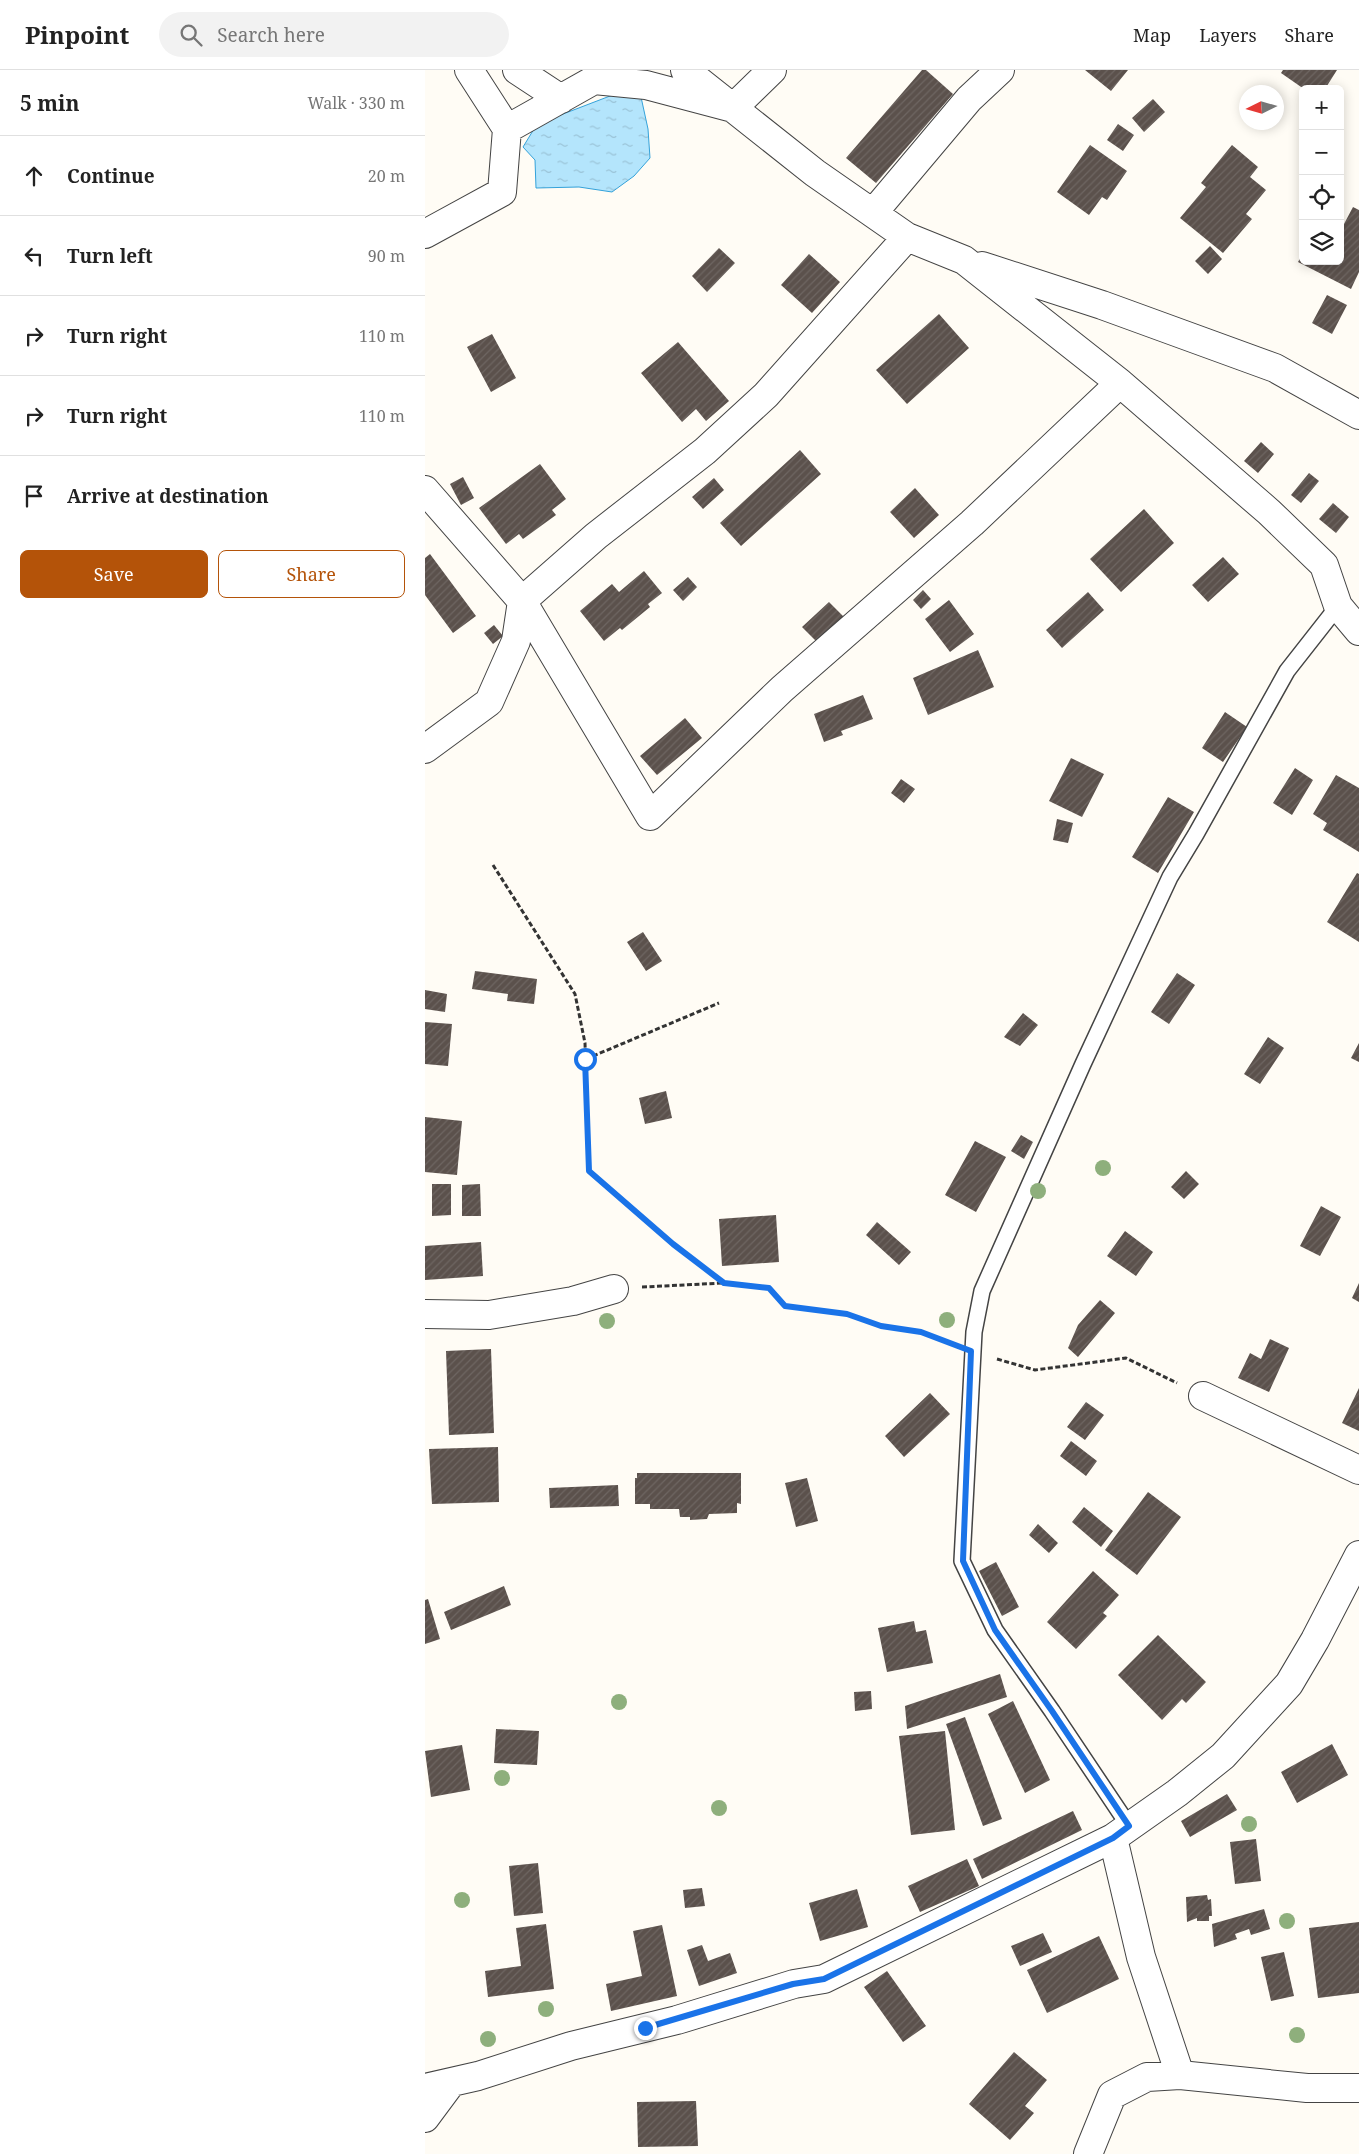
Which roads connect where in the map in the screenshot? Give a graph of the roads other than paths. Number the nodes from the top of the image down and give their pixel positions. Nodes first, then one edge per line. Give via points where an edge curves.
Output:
1 (469, 70) edge
2 (517, 70) edge
3 (685, 70) edge
4 (772, 70) edge
5 (1000, 70) edge
6 (597, 75) edge
7 (561, 99) junction
8 (733, 108) junction
9 (507, 129) junction
10 (873, 213) junction
11 (425, 234) edge
12 (907, 238) junction
13 (964, 260) junction
14 (1120, 383) junction
15 (1359, 415) edge
16 (425, 490) edge
17 (522, 601) junction
18 (1338, 606) junction
19 (1359, 632) edge
20 (425, 749) edge
21 (615, 1289) road end
22 (425, 1314) edge
23 (1203, 1396) road end
24 (1359, 1470) edge
25 (1359, 1555) edge
26 (1121, 1832) junction
27 (1180, 2075) junction
28 (438, 2086) edge
29 (1359, 2088) edge
30 (425, 2118) edge
31 (1088, 2154) edge

1 - 9 street
2 - 7 street
3 - 8 street
4 - 8 street
5 - 10 street via 969,99
6 - 7 street
6 - 8 street
7 - 9 street
8 - 10 street via 815,173
9 - 11 street via 502,192
10 - 12 street
12 - 13 street
12 - 17 street via 766,395 705,451 596,536
13 - 14 street
13 - 15 street via 1102,305 1275,368
14 - 17 street via 972,522 783,690 650,816
14 - 18 street via 1269,512 1324,565
16 - 17 street
17 - 20 street via 516,640 489,702
18 - 19 street
18 - 26 lane via 1287,671 1170,877 982,1291 971,1351 963,1561 995,1630 1052,1711
21 - 22 street via 573,1301 489,1315
23 - 24 street
25 - 26 street via 1289,1684 1223,1756
26 - 27 street via 1141,1957
26 - 28 street via 824,1979 793,1984 677,2020 571,2046
27 - 29 street via 1307,2088
27 - 31 street via 1147,2077 1112,2095
28 - 30 street

